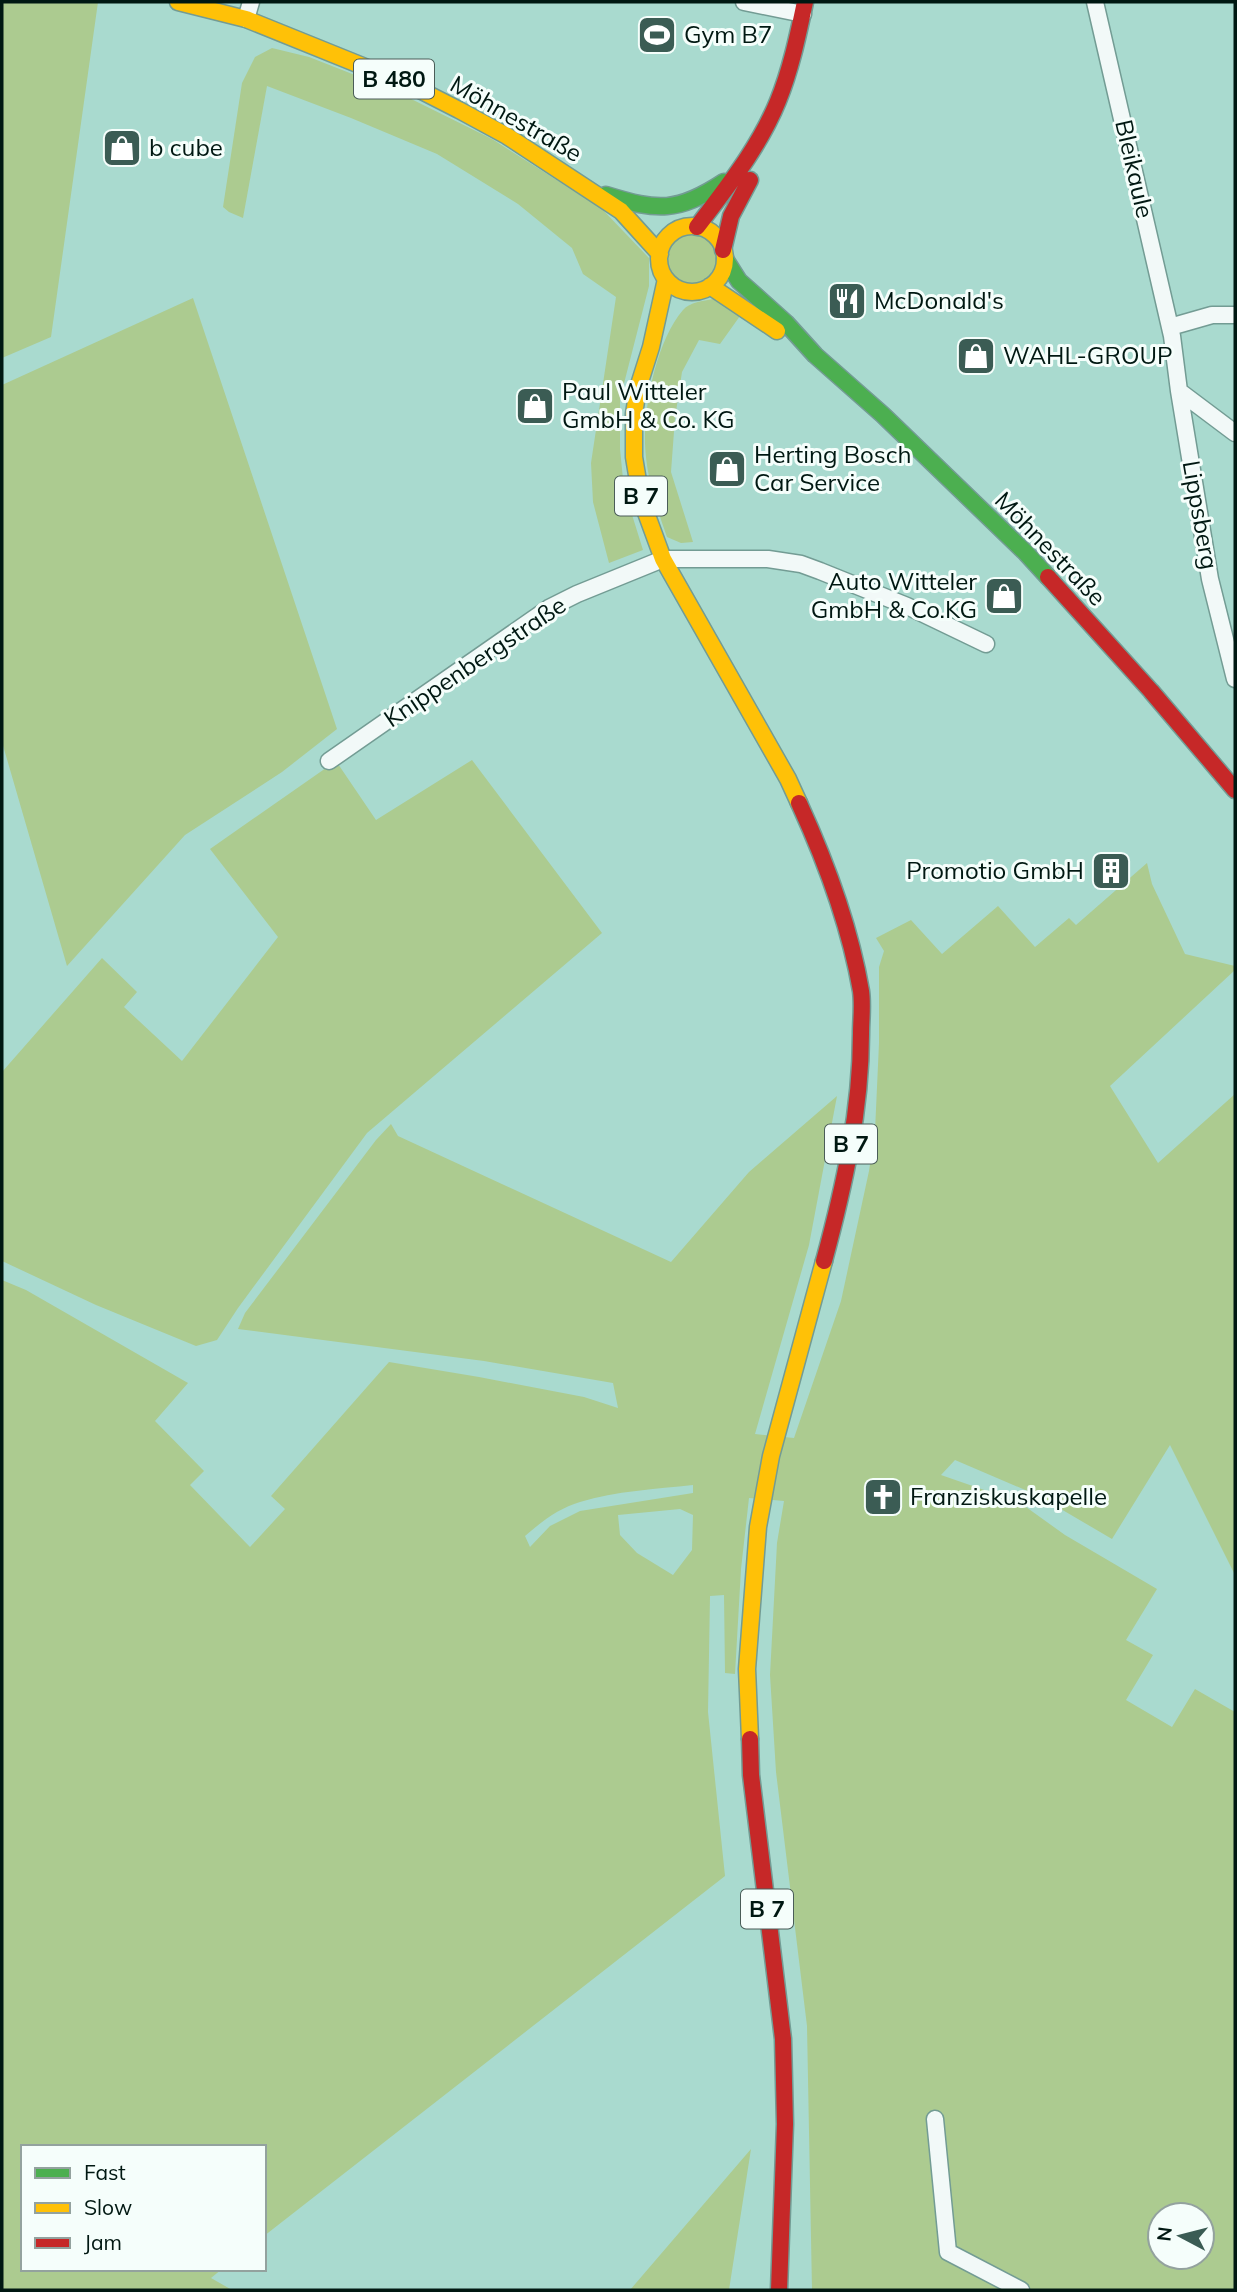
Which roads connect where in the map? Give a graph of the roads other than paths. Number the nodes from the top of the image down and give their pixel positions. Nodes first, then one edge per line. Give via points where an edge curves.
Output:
1 (178, 2) edge
2 (251, 2) edge
3 (744, 2) edge
4 (1095, 2) edge
5 (804, 8) edge
6 (246, 19) junction
7 (772, 115) junction
8 (740, 171) junction
9 (594, 191) junction
10 (621, 211) junction
11 (697, 227) junction
12 (676, 230) junction
13 (660, 254) junction
14 (724, 254) junction
15 (666, 279) junction
16 (710, 286) junction
17 (679, 302) junction
18 (1235, 315) edge
19 (1171, 332) junction
20 (815, 355) junction
21 (648, 358) junction
22 (1179, 391) junction
23 (1235, 433) edge
24 (663, 559) junction
25 (986, 644) dead end
26 (1235, 679) edge
27 (329, 761) dead end
28 (1235, 790) edge
29 (935, 2119) dead end
30 (779, 2290) edge
31 (1021, 2290) edge

1 - 6 main road, Möhnestraße / B 480
2 - 6 street
3 - 5 street
4 - 19 street, Bleikaule
5 - 7 main road via 792,61
6 - 9 main road, Möhnestraße / B 480 via 412,86 506,136
7 - 8 main road
7 - 14 main road via 765,149 731,216
8 - 9 main road via 698,200 671,208 641,206
8 - 11 main road
9 - 10 main road, B 480
10 - 12 main road, B 480
10 - 13 main road, B 480
11 - 12 main road
11 - 14 main road via 711,232
12 - 13 main road via 665,240
13 - 15 main road, B 7
14 - 16 main road via 721,274
14 - 20 main road, Möhnestraße via 739,281
15 - 17 main road via 678,289
15 - 21 main road, B 7
16 - 17 main road
16 - 20 main road, Möhnestraße
17 - 21 main road, B 7
18 - 19 street via 1212,315
19 - 22 street, Bleikaule
20 - 28 main road, Möhnestraße via 1026,552
21 - 24 main road, B 7 via 637,391 634,469
22 - 23 street
22 - 26 street, Lippsberg via 1210,579
24 - 25 street, Knippenbergstraße via 768,559 801,564 907,606
24 - 27 street, Knippenbergstraße via 549,608
24 - 30 main road, B 7 via 788,779 812,831 842,915 861,993 861,1069 853,1135 771,1456 758,1527 747,1682 751,1776 782,2039 785,2124
29 - 31 street via 948,2252

